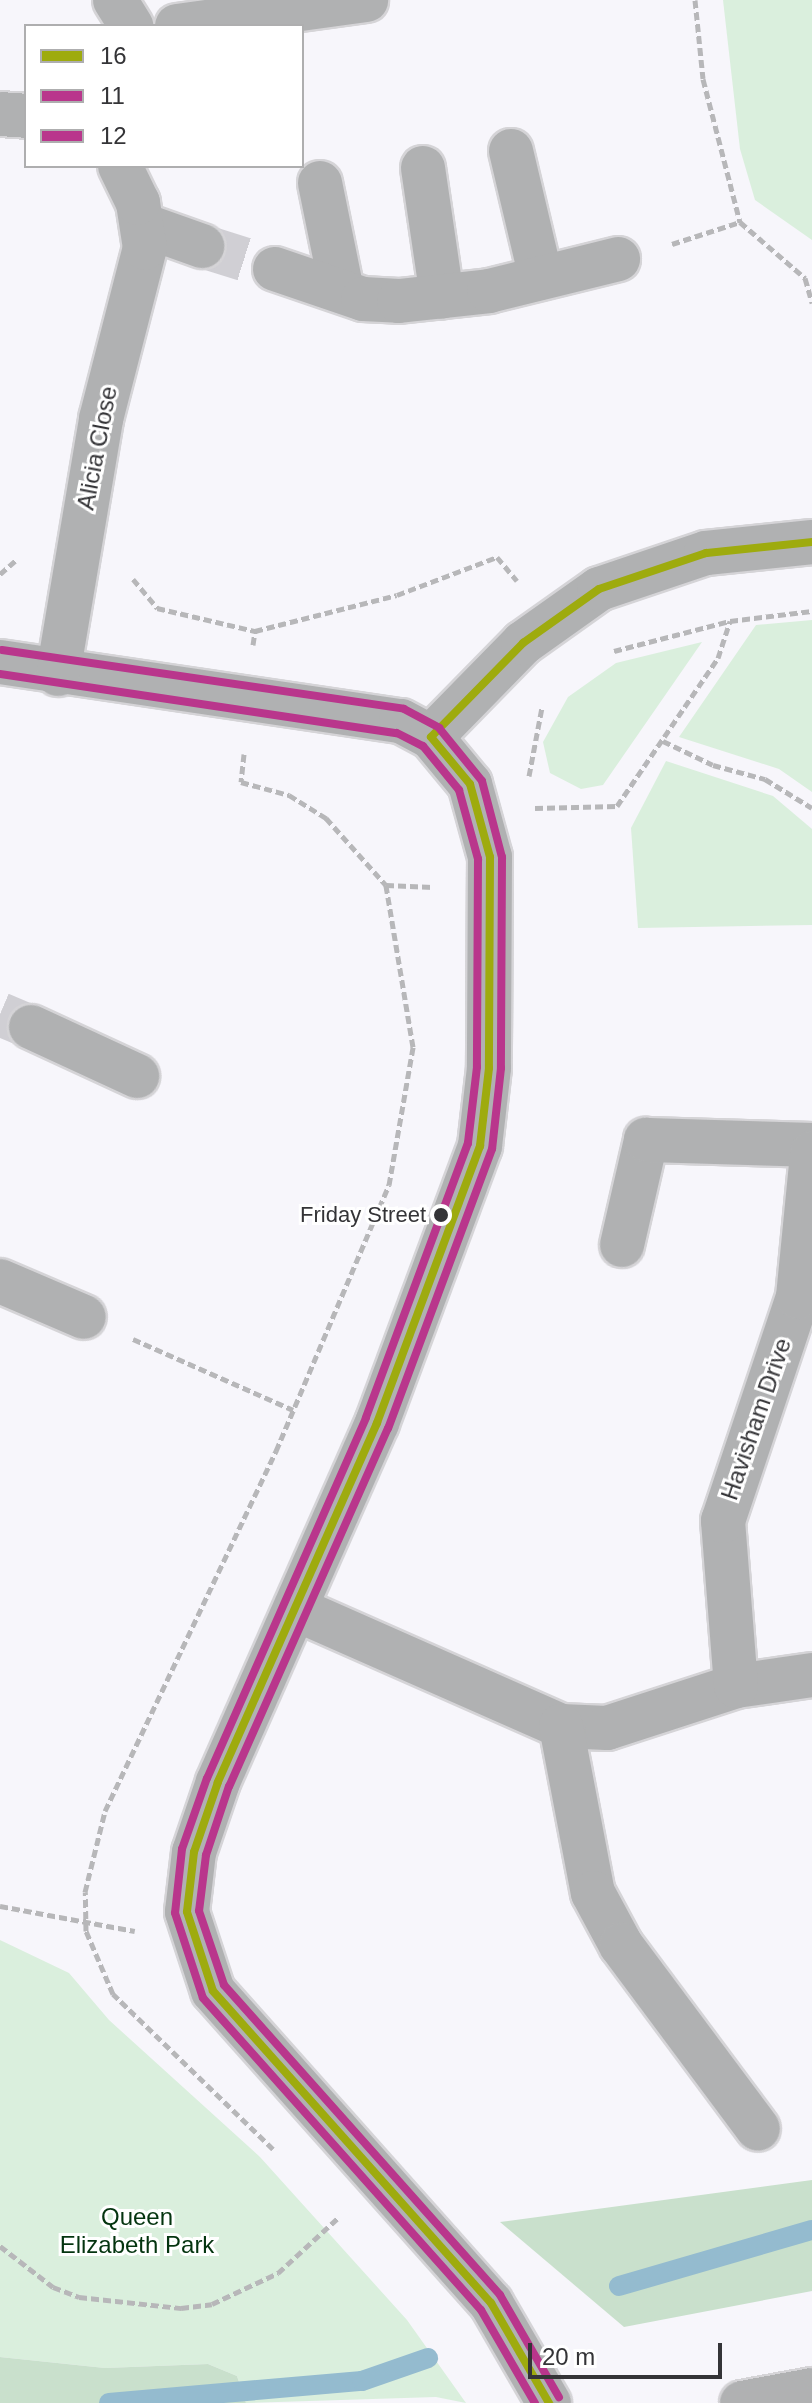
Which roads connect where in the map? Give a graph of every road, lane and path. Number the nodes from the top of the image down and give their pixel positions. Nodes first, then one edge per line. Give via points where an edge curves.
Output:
1 (115, 0) edge
2 (366, 0) edge
3 (695, 0) edge
4 (130, 24) edge
5 (192, 24) edge
6 (0, 114) edge
7 (24, 116) edge
8 (511, 151) dead end
9 (121, 168) edge
10 (423, 168) dead end
11 (320, 183) dead end
12 (740, 222) junction
13 (143, 225) junction
14 (202, 246) tunnel mouth
15 (618, 259) joint
16 (275, 269) tunnel mouth
17 (541, 278) junction
18 (342, 291) junction
19 (442, 297) junction
20 (812, 303) edge
21 (812, 542) edge
22 (812, 611) edge
23 (730, 621) junction
24 (604, 654) dead end
25 (0, 662) edge
26 (58, 674) junction
27 (431, 737) junction
28 (663, 741) junction
29 (530, 808) dead end
30 (812, 808) edge
31 (31, 1027) tunnel mouth
32 (137, 1076) dead end
33 (812, 1145) edge
34 (812, 1153) edge
35 (622, 1245) dead end
36 (0, 1281) edge
37 (84, 1317) joint
38 (293, 1410) dead end
39 (296, 1609) junction
40 (812, 1675) edge
41 (736, 1686) junction
42 (561, 1726) junction
43 (0, 1906) edge
44 (191, 1942) junction
45 (758, 2129) dead end
46 (380, 2178) junction
47 (0, 2246) edge
48 (812, 2390) edge
49 (549, 2403) edge
50 (742, 2403) edge

1 - 4 street
2 - 5 street
3 - 12 path via 703,79
6 - 7 street
8 - 17 street
9 - 13 street, Alicia Close
10 - 19 street
11 - 18 street
12 - 15 path
12 - 20 path via 805,278
13 - 14 street
13 - 26 street, Alicia Close via 141,277 101,419
15 - 17 street
16 - 18 street
17 - 19 street
18 - 19 street via 399,301
21 - 27 street via 706,553 599,589 523,643
22 - 23 path
23 - 24 path
23 - 28 path via 718,658
25 - 26 street
26 - 27 street via 365,712
27 - 39 street via 470,784 490,857 487,1108 447,1246
28 - 29 path via 617,806
28 - 30 path via 713,765 765,779
31 - 32 street
33 - 35 street via 646,1140
34 - 41 street, Havisham Drive via 798,1297 723,1521
36 - 37 street
37 - 38 path
39 - 42 street
39 - 44 street via 202,1824 188,1881
40 - 41 street
41 - 42 street via 607,1728
42 - 45 street via 593,1893 621,1945
43 - 44 path
44 - 46 street via 229,2011
46 - 47 path via 278,2273 212,2304 143,2309 100,2303 53,2287
46 - 49 street via 491,2303
48 - 50 street

